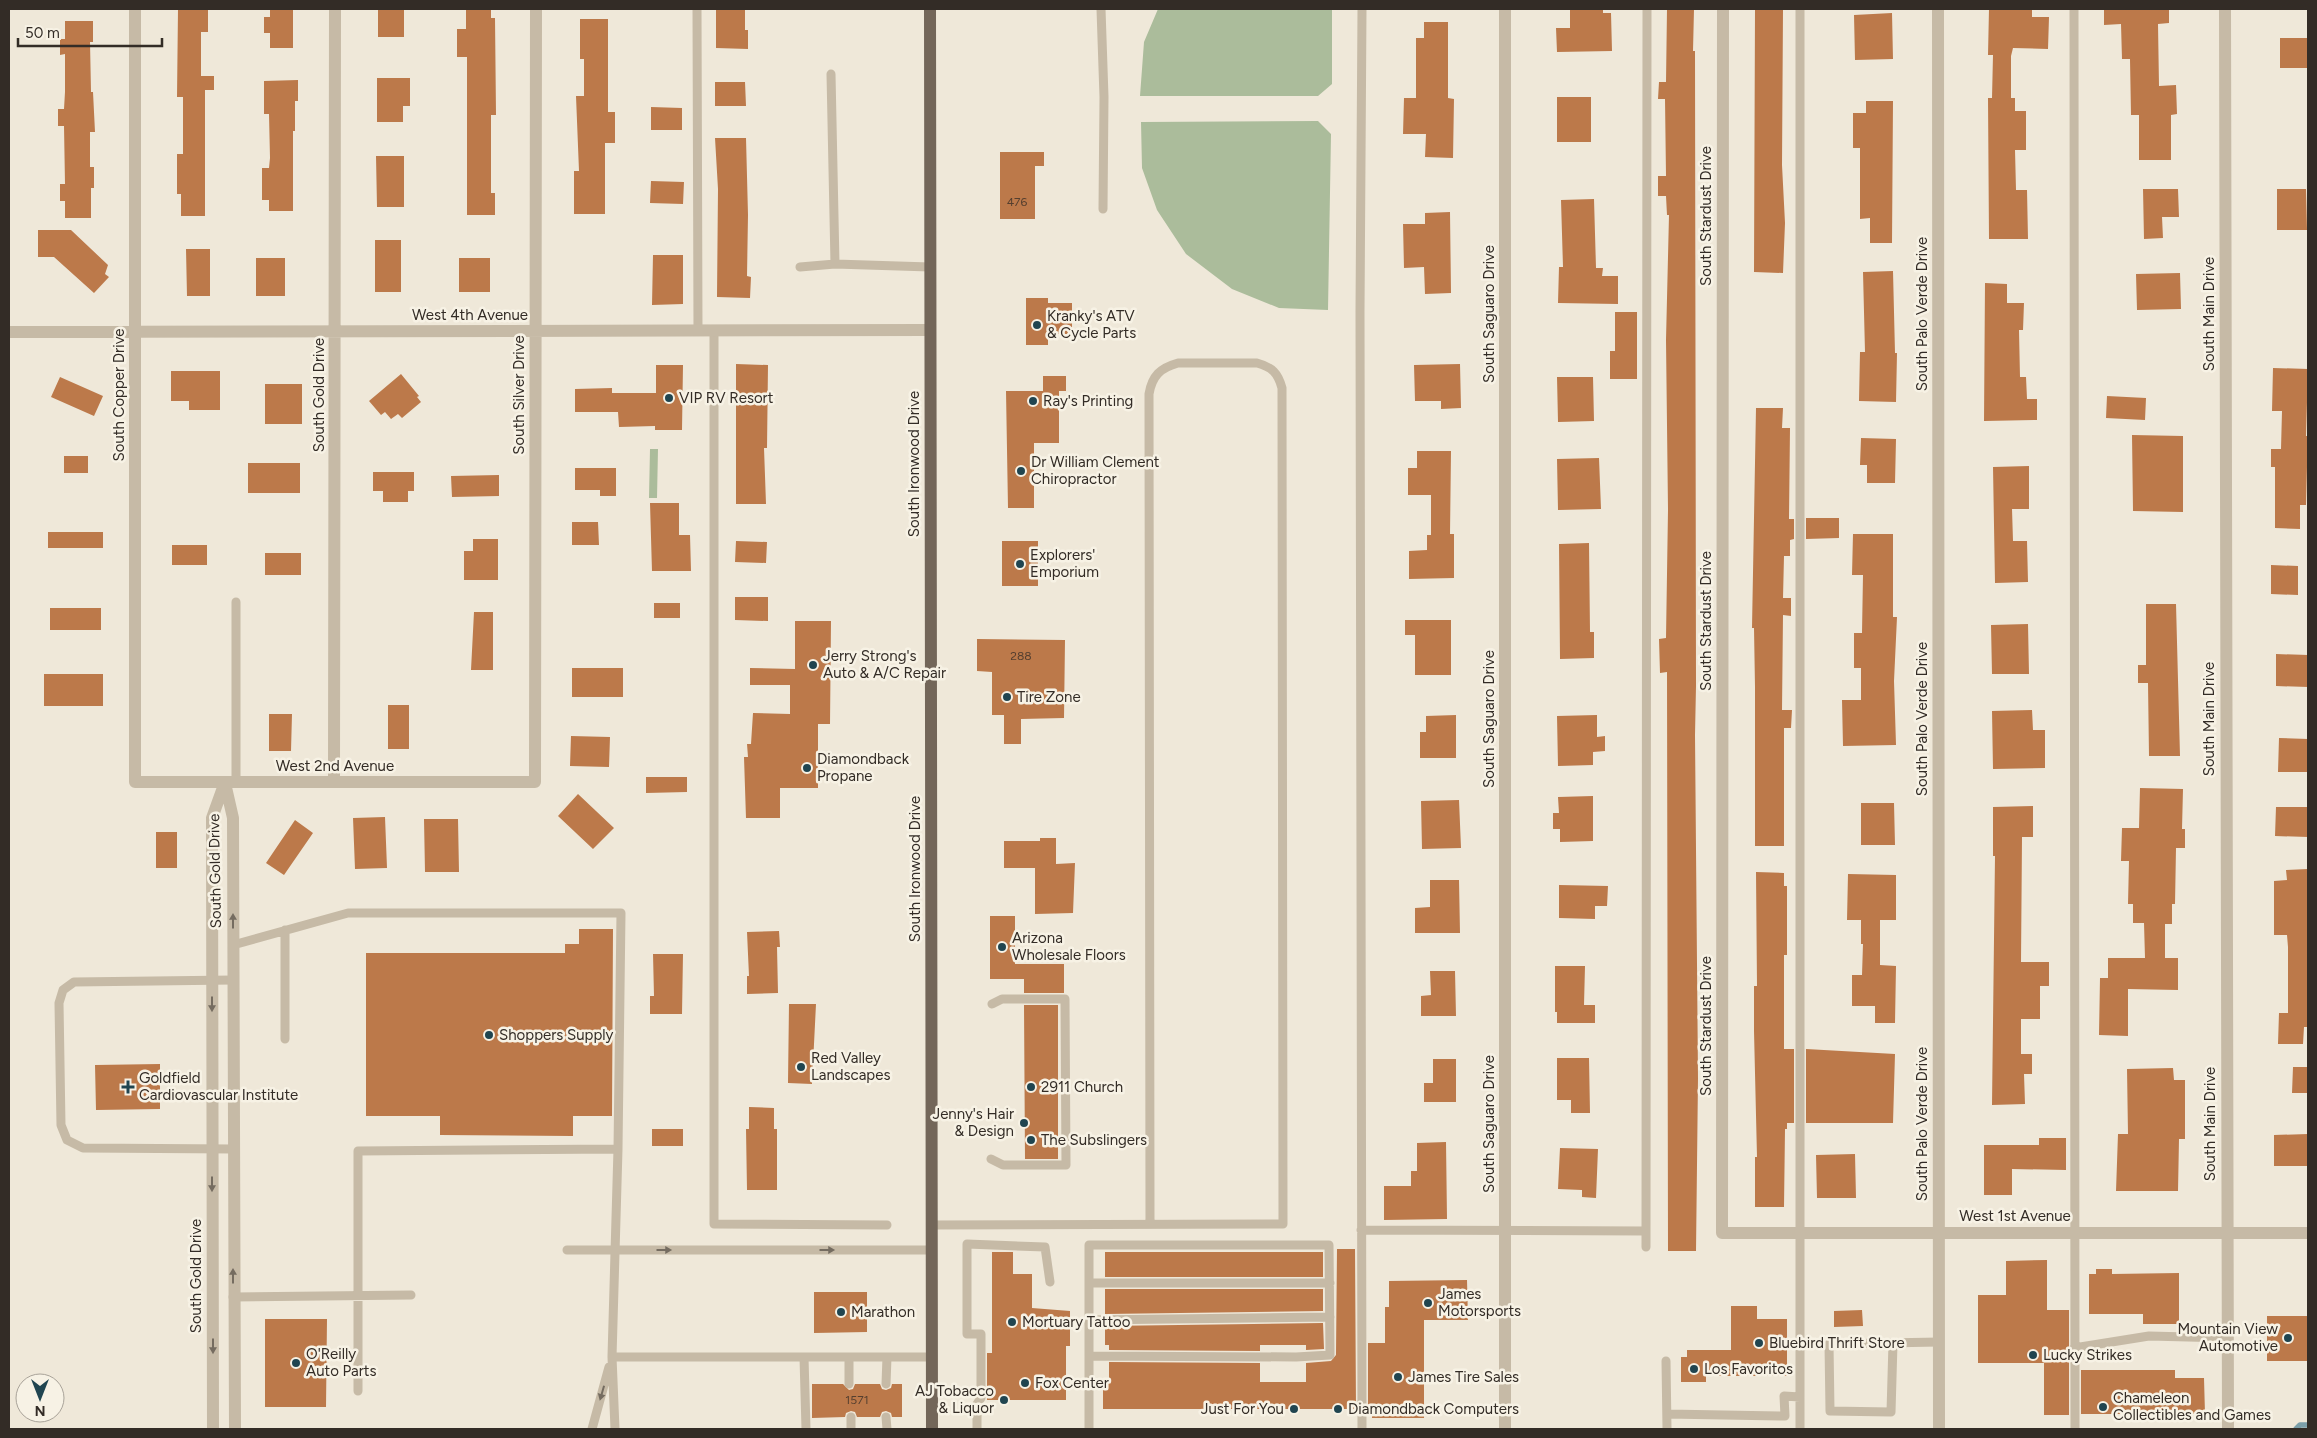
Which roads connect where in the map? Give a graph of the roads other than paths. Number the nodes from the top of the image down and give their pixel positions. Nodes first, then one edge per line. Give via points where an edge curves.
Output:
1 (135, 9) edge
2 (335, 9) edge
3 (536, 9) edge
4 (697, 9) edge
5 (930, 9) edge
6 (1101, 9) edge
7 (1362, 9) edge
8 (1505, 9) edge
9 (1647, 9) edge
10 (1723, 9) edge
11 (1800, 9) edge
12 (1938, 9) edge
13 (2074, 9) edge
14 (2225, 9) edge
15 (830, 74) dead end
16 (1103, 209) dead end
17 (835, 264) junction
18 (800, 267) dead end
19 (930, 267) junction
20 (930, 330) junction
21 (135, 331) junction
22 (698, 331) junction
23 (714, 331) junction
24 (9, 332) edge
25 (335, 332) junction
26 (535, 332) junction
27 (236, 602) dead end
28 (135, 782) joint
29 (230, 782) junction
30 (334, 782) junction
31 (536, 782) joint
32 (285, 930) junction
33 (233, 945) junction
34 (212, 946) junction
35 (212, 980) junction
36 (233, 980) junction
37 (992, 1004) dead end
38 (285, 1039) dead end
39 (212, 1149) junction
40 (234, 1149) junction
41 (618, 1149) junction
42 (991, 1158) dead end
43 (1150, 1224) junction
44 (887, 1225) dead end
45 (932, 1225) junction
46 (1361, 1230) junction
47 (1505, 1230) junction
48 (1646, 1231) junction
49 (1938, 1232) junction
50 (2073, 1232) junction
51 (2226, 1232) junction
52 (1722, 1233) joint
53 (1800, 1233) junction
54 (2308, 1233) edge
55 (1646, 1246) dead end
56 (567, 1250) dead end
57 (615, 1250) junction
58 (932, 1250) junction
59 (1050, 1282) dead end
60 (1089, 1283) junction
61 (1330, 1283) junction
62 (411, 1295) dead end
63 (358, 1296) junction
64 (212, 1297) junction
65 (234, 1297) junction
66 (1330, 1317) junction
67 (1089, 1320) junction
68 (2228, 1338) junction
69 (1938, 1342) junction
70 (1893, 1343) junction
71 (2074, 1348) junction
72 (887, 1356) junction
73 (932, 1356) junction
74 (1089, 1356) junction
75 (849, 1357) junction
76 (612, 1358) junction
77 (804, 1358) junction
78 (1666, 1361) dead end
79 (850, 1384) dead end
80 (886, 1384) dead end
81 (358, 1390) dead end
82 (1800, 1397) junction
83 (1667, 1414) junction
84 (851, 1417) dead end
85 (886, 1417) dead end
86 (214, 1429) edge
87 (234, 1429) edge
88 (592, 1429) edge
89 (614, 1429) edge
90 (806, 1429) edge
91 (851, 1429) edge
92 (887, 1429) edge
93 (932, 1429) edge
94 (977, 1429) edge
95 (1088, 1429) edge
96 (1362, 1429) edge
97 (1505, 1429) edge
98 (1667, 1429) edge
99 (1800, 1429) edge
100 (1938, 1429) edge
101 (2075, 1429) edge
102 (2228, 1429) edge

1 - 21 street, South Copper Drive
2 - 25 street, South Gold Drive
3 - 26 street, South Silver Drive
4 - 22 lane
5 - 19 main road, South Ironwood Drive
6 - 16 lane
7 - 46 lane
8 - 47 street, South Saguaro Drive
9 - 48 lane
10 - 52 street, South Stardust Drive
11 - 53 lane
12 - 49 street, South Palo Verde Drive
13 - 50 lane
14 - 51 street, South Main Drive
15 - 17 lane
17 - 18 lane
17 - 19 lane
19 - 20 main road, South Ironwood Drive
20 - 23 street, West 4th Avenue
20 - 45 main road, South Ironwood Drive
21 - 24 street, West 4th Avenue
21 - 25 street, West 4th Avenue
21 - 28 street, South Copper Drive
22 - 23 street, West 4th Avenue
22 - 26 street, West 4th Avenue
23 - 44 lane via 714,1224
25 - 26 street, West 4th Avenue
25 - 30 street, South Gold Drive
26 - 31 street, South Silver Drive
27 - 29 lane
28 - 29 street, West 2nd Avenue
29 - 30 street, West 2nd Avenue
33 -> 29 street, South Gold Drive
29 - 34 street, South Gold Drive via 212,818
30 - 31 street, West 2nd Avenue
32 - 33 lane
32 - 38 lane
32 - 41 lane via 348,913 621,913
33 - 34 street
33 - 36 street, South Gold Drive
34 - 35 street, South Gold Drive
35 - 36 lane
35 -> 39 street, South Gold Drive
35 - 39 lane via 74,982 63,990 59,1003 61,1126 67,1140 83,1148
36 - 40 street, South Gold Drive
37 - 42 lane via 1002,999 1065,999 1066,1165 1003,1165
39 - 40 lane
39 -> 64 street, South Gold Drive
65 -> 40 street, South Gold Drive
41 - 57 lane
41 - 63 lane via 358,1151
43 - 43 lane via 1283,1224 1282,388 1275,372 1257,363 1178,363 1166,366 1157,372 1149,394
43 - 45 lane
45 - 58 main road, South Ironwood Drive
46 - 47 lane
46 - 96 lane
47 - 48 lane
47 - 97 street, South Saguaro Drive
48 - 55 lane
49 - 50 street, West 1st Avenue
49 - 53 street, West 1st Avenue
49 - 69 street, South Palo Verde Drive
50 - 51 street, West 1st Avenue
50 - 71 lane
51 - 54 street, West 1st Avenue
51 - 68 street, South Main Drive
52 - 53 street, West 1st Avenue
53 - 82 lane
56 - 57 lane
57 -> 58 lane
57 - 76 lane
58 - 73 main road, South Ironwood Drive
59 - 94 lane via 1045,1246 967,1244 967,1334 981,1334 981,1398 977,1404
60 - 61 lane
60 - 61 lane via 1089,1245 1329,1245
60 - 67 lane
61 - 66 lane
62 - 63 lane
63 - 65 lane
63 - 81 lane
64 - 65 street
64 -> 86 street, South Gold Drive
65 - 87 street, South Gold Drive
66 - 67 lane
66 - 74 lane via 1330,1355
67 - 74 lane
68 - 71 lane via 2149,1336
68 - 102 street, South Main Drive
69 - 70 lane
69 - 100 street, South Palo Verde Drive
70 - 70 lane via 1829,1344 1830,1411 1891,1412
71 - 101 lane
72 - 73 lane
72 - 75 lane
72 - 80 lane
73 - 93 main road, South Ironwood Drive
74 - 95 lane
75 - 77 lane
75 - 79 lane
76 - 77 lane
76 -> 88 lane
76 - 89 lane
77 - 90 lane
78 - 83 lane
82 - 83 lane via 1784,1396 1785,1416
82 - 99 lane
83 - 98 lane
84 - 91 lane
85 - 92 lane

